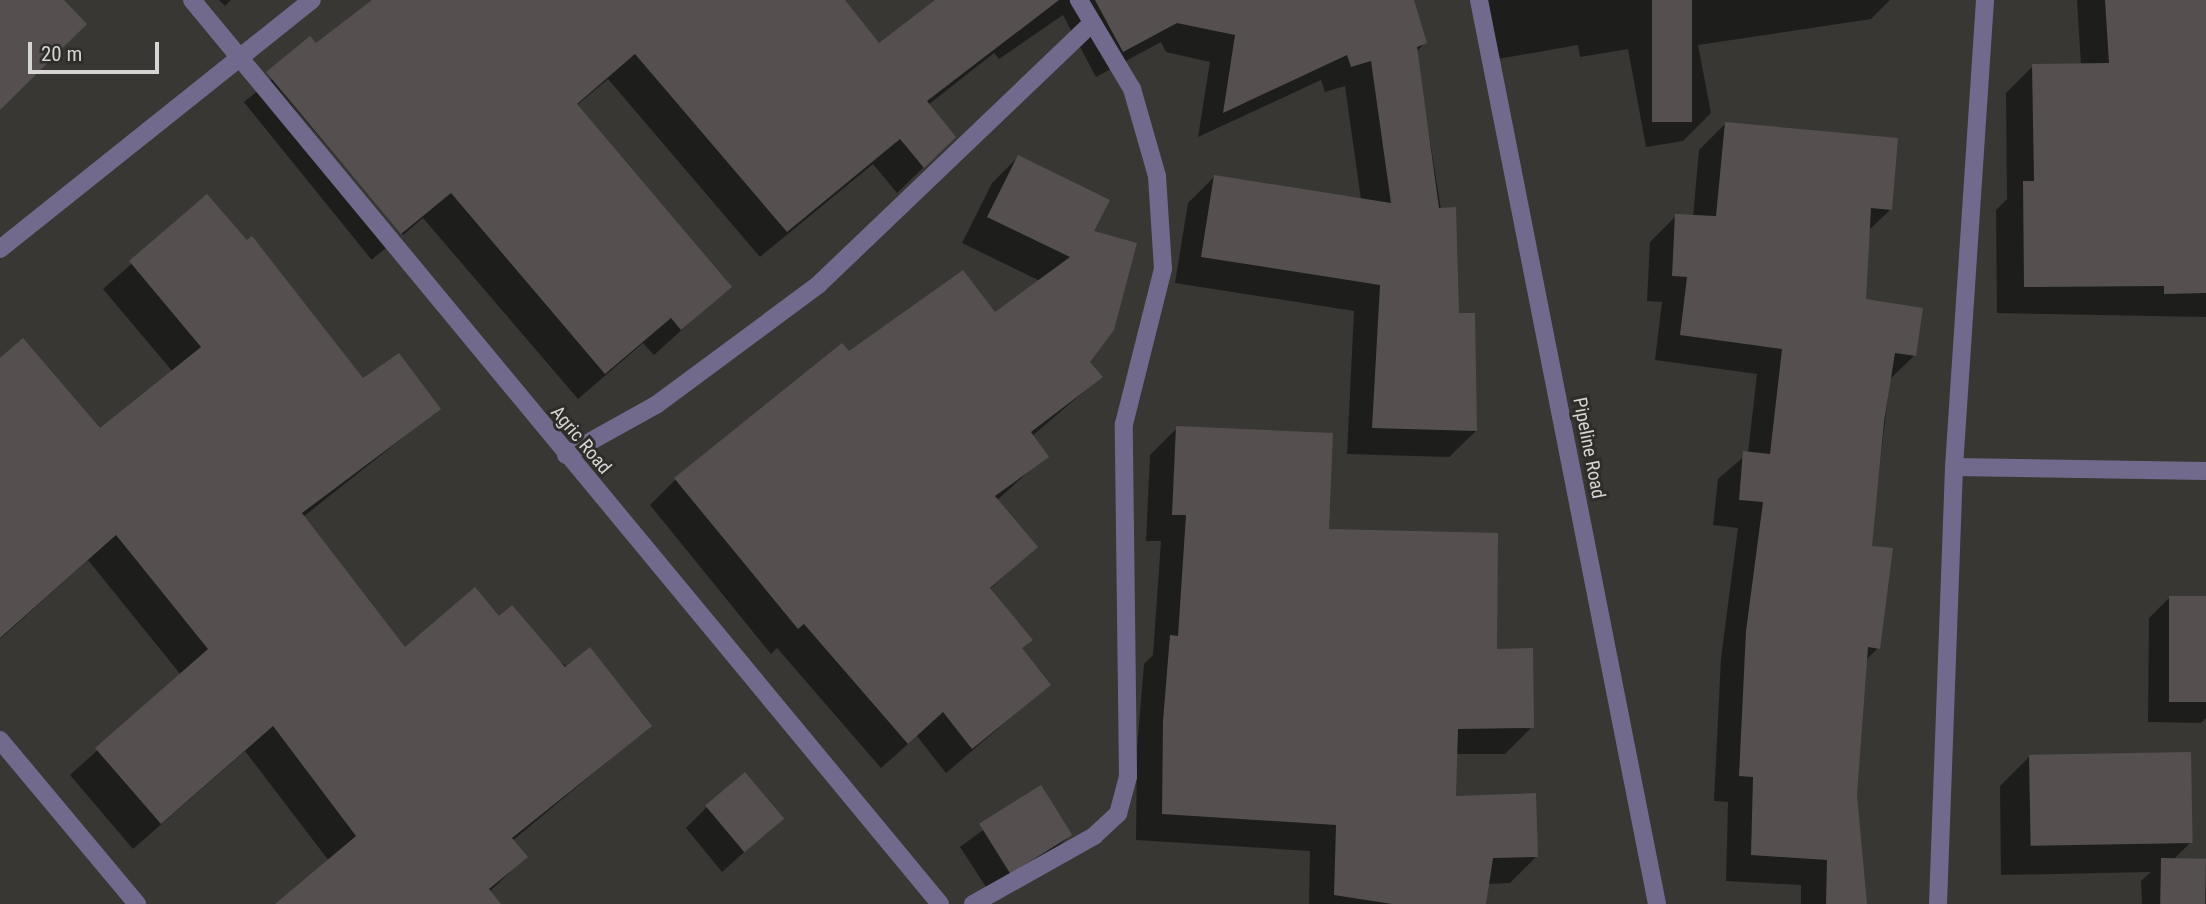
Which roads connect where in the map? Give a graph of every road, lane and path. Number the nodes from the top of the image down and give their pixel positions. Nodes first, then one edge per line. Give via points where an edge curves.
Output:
1 (192, 0) edge
2 (312, 0) edge
3 (1079, 0) edge
4 (1479, 0) edge
5 (1984, 0) edge
6 (1091, 24) junction
7 (240, 60) junction
8 (0, 249) edge
9 (566, 455) junction
10 (1954, 467) junction
11 (2206, 471) edge
12 (0, 740) edge
13 (137, 904) edge
14 (940, 904) edge
15 (974, 904) edge
16 (1657, 904) edge
17 (1938, 904) edge

1 - 7 street, Agric Road
2 - 7 street
3 - 6 street
4 - 16 street, Pipeline Road
5 - 10 street
6 - 9 street via 818,285 656,405
6 - 15 street via 1132,89 1157,176 1163,268 1124,424 1129,776 1118,814 1094,836
7 - 8 street
7 - 9 street, Agric Road
9 - 14 street, Agric Road
10 - 11 street
10 - 17 street
12 - 13 street

